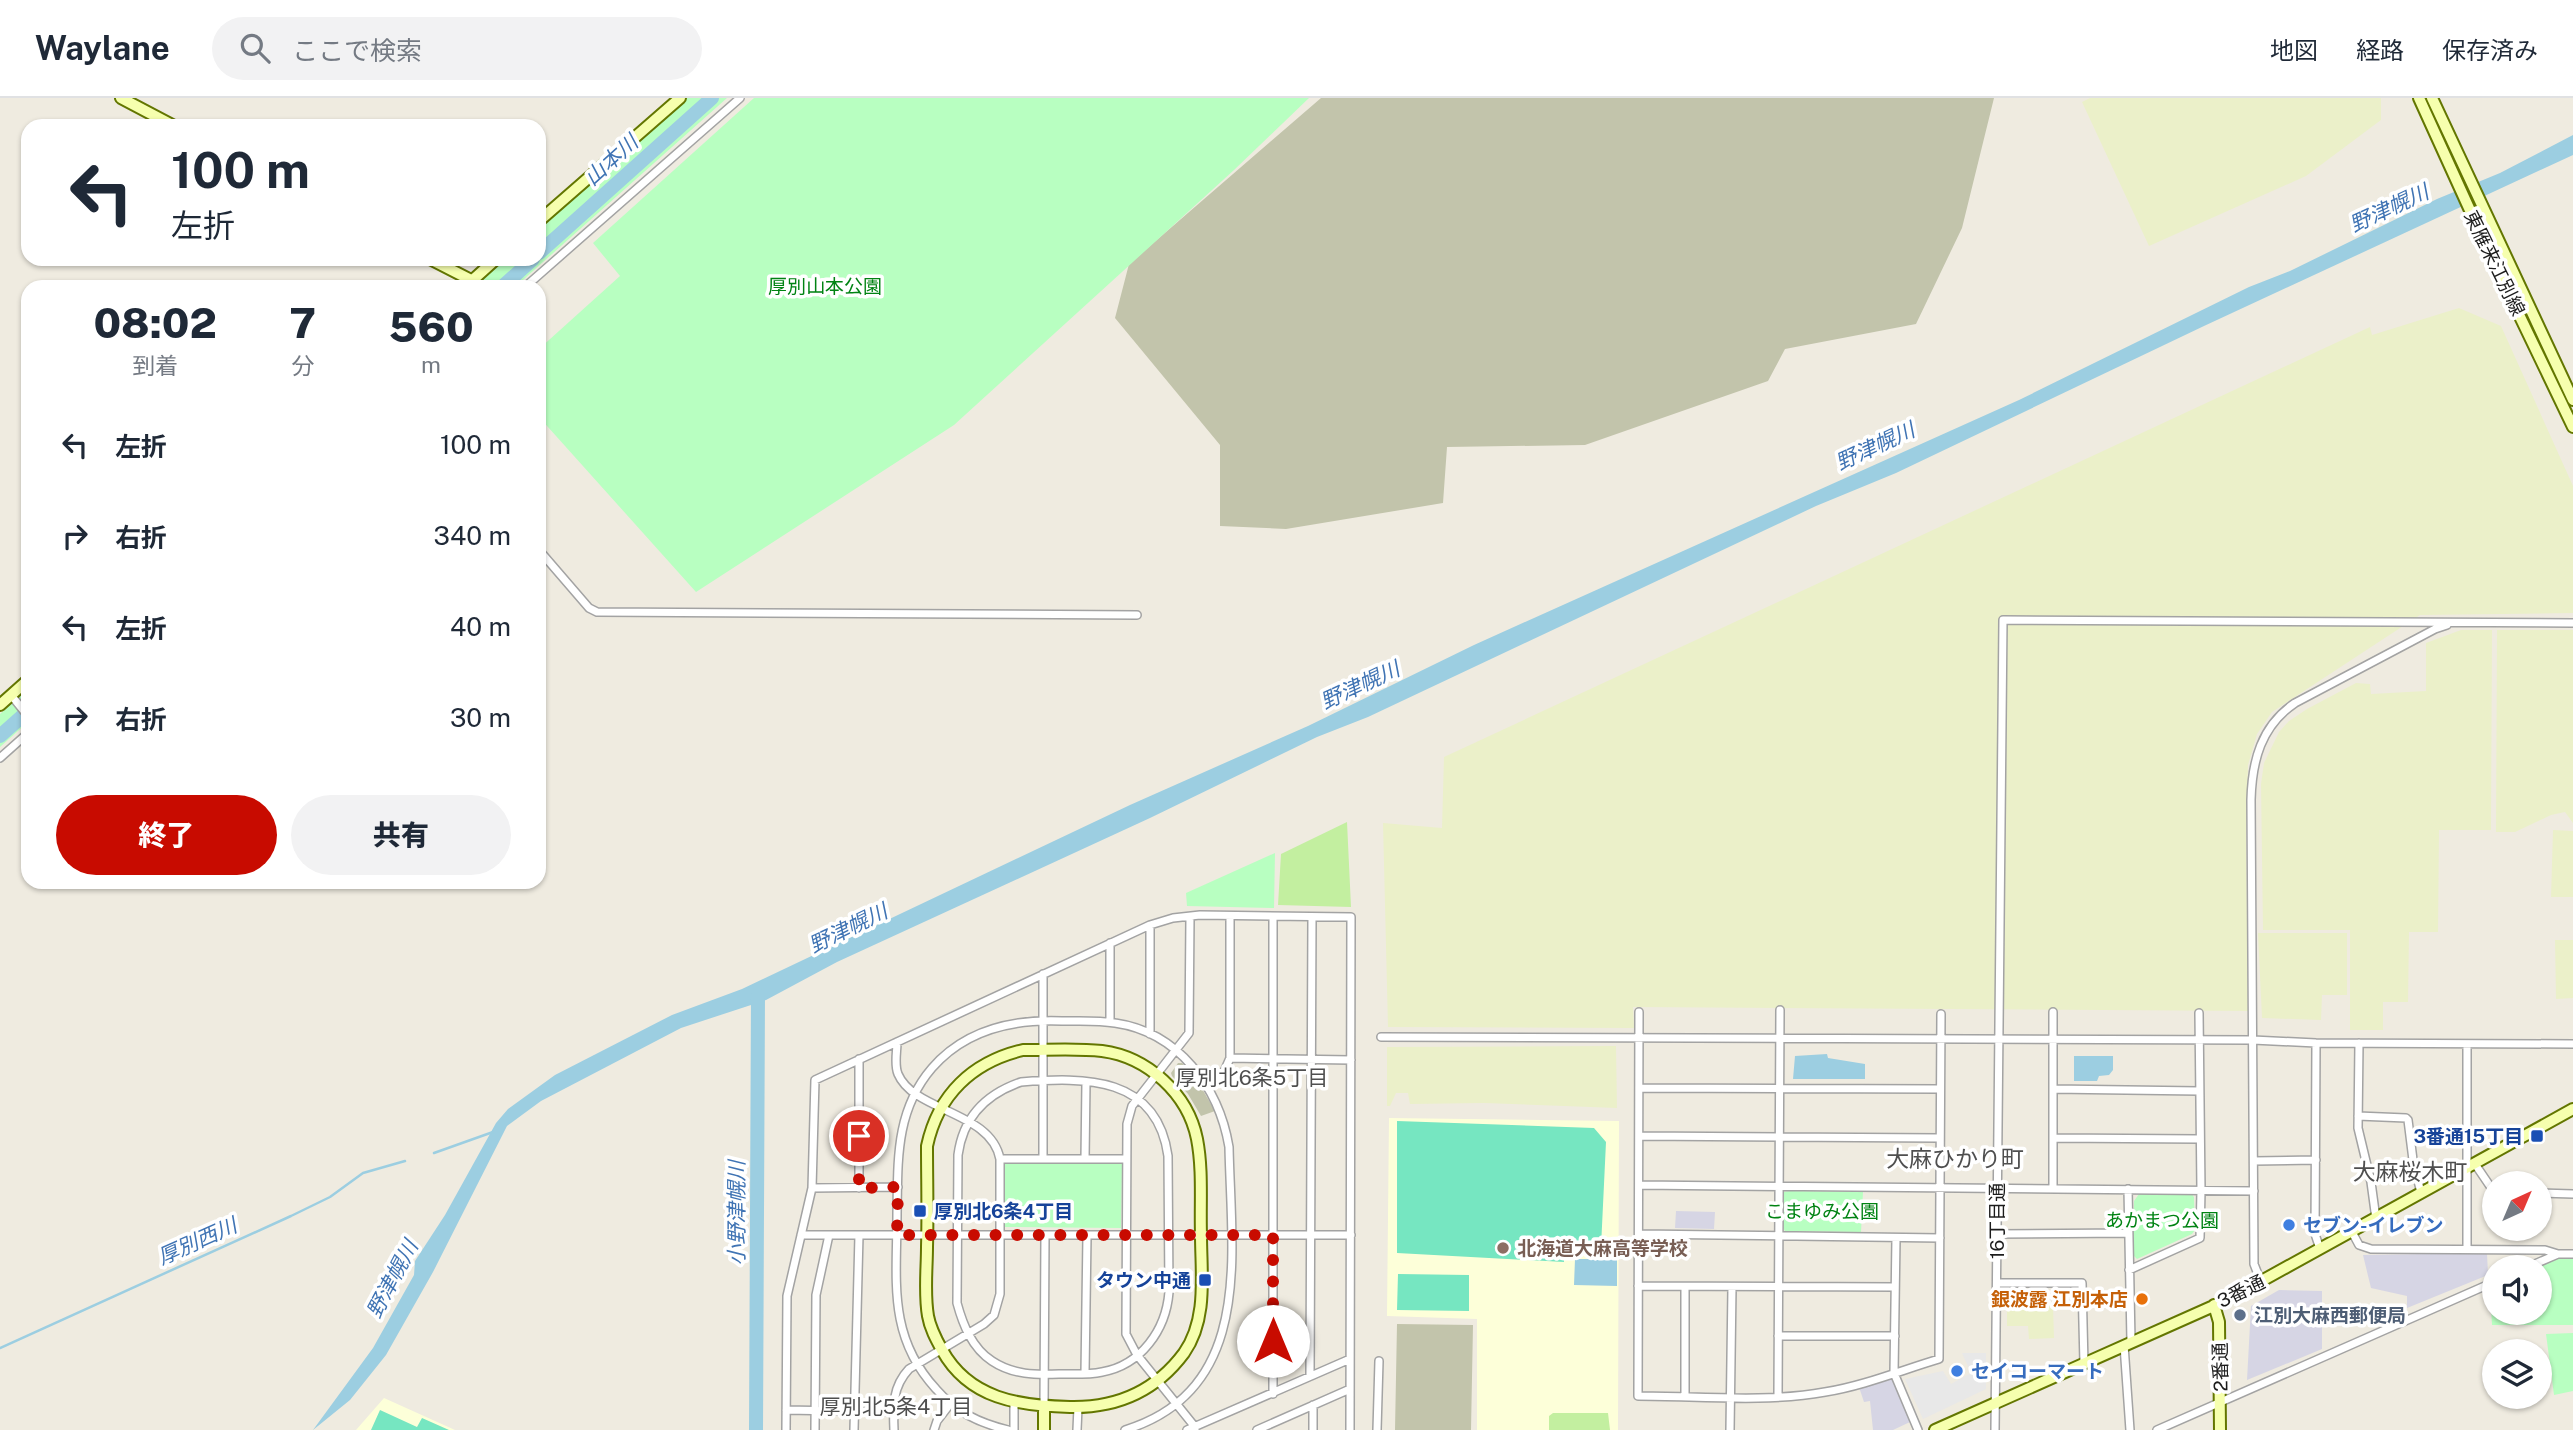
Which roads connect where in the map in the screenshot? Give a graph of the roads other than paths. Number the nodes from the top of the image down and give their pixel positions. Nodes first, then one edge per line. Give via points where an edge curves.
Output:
1 (121, 98) edge
2 (680, 98) edge
3 (740, 98) edge
4 (2420, 98) edge
5 (2432, 98) edge
6 (161, 119) edge
7 (546, 215) edge
8 (442, 266) edge
9 (489, 266) edge
10 (465, 280) edge
11 (476, 280) edge
12 (533, 280) edge
13 (2573, 400) edge
14 (2573, 427) edge
15 (546, 558) edge
16 (1137, 615) dead end
17 (2463, 623) junction
18 (2573, 623) edge
19 (21, 686) edge
20 (11, 695) junction
21 (0, 705) edge
22 (21, 707) edge
23 (21, 739) edge
24 (0, 758) edge
25 (1190, 916) junction
26 (1230, 916) junction
27 (1273, 917) junction
28 (1312, 917) junction
29 (1150, 925) junction
30 (1110, 943) junction
31 (1043, 974) junction
32 (1780, 1010) dead end
33 (1639, 1012) dead end
34 (2053, 1012) dead end
35 (2199, 1013) dead end
36 (1941, 1014) dead end
37 (1044, 1020) junction
38 (1110, 1022) junction
39 (1150, 1034) junction
40 (1381, 1037) dead end
41 (1640, 1037) junction
42 (1780, 1038) junction
43 (1940, 1039) junction
44 (1998, 1039) junction
45 (2053, 1039) junction
46 (2199, 1040) junction
47 (2253, 1040) junction
48 (897, 1042) junction
49 (2316, 1043) junction
50 (2359, 1043) junction
51 (2467, 1044) junction
52 (2573, 1044) edge
53 (1043, 1050) junction
54 (1177, 1051) junction
55 (1230, 1058) junction
56 (859, 1059) junction
57 (1273, 1060) junction
58 (1311, 1060) junction
59 (1351, 1060) junction
60 (1157, 1075) junction
61 (1043, 1081) junction
62 (1086, 1082) junction
63 (1208, 1085) junction
64 (1639, 1088) junction
65 (1779, 1088) junction
66 (1940, 1089) junction
67 (2053, 1089) junction
68 (2199, 1091) junction
69 (915, 1093) junction
70 (1138, 1098) junction
71 (940, 1107) junction
72 (2573, 1109) edge
73 (2358, 1116) junction
74 (968, 1122) junction
75 (1639, 1136) junction
76 (1779, 1138) junction
77 (1939, 1138) junction
78 (2053, 1138) junction
79 (2199, 1139) junction
80 (1000, 1158) junction
81 (1043, 1159) junction
82 (1085, 1159) junction
83 (1126, 1159) junction
84 (2316, 1160) junction
85 (2254, 1161) junction
86 (2470, 1166) junction
87 (2482, 1179) edge
88 (1639, 1185) junction
89 (898, 1187) junction
90 (1779, 1187) junction
91 (1939, 1187) junction
92 (1997, 1187) junction
93 (812, 1188) junction
94 (859, 1188) junction
95 (2053, 1188) junction
96 (2127, 1189) junction
97 (2202, 1190) junction
98 (2254, 1191) junction
99 (2552, 1193) edge
100 (2421, 1194) junction
101 (2573, 1194) edge
102 (2376, 1219) junction
103 (2352, 1232) junction
104 (2129, 1233) junction
105 (1639, 1234) junction
106 (1997, 1234) junction
107 (801, 1235) junction
108 (829, 1235) junction
109 (859, 1235) junction
110 (897, 1235) junction
111 (927, 1235) junction
112 (958, 1235) junction
113 (1000, 1235) junction
114 (1045, 1235) junction
115 (1128, 1235) junction
116 (1273, 1235) junction
117 (1310, 1235) junction
118 (1351, 1235) junction
119 (1087, 1236) junction
120 (1169, 1236) junction
121 (1201, 1236) junction
122 (1778, 1236) junction
123 (1230, 1237) junction
124 (1896, 1238) junction
125 (1940, 1238) junction
126 (2320, 1249) junction
127 (2467, 1249) junction
128 (2558, 1254) junction
129 (2573, 1254) edge
130 (2552, 1257) edge
131 (2129, 1270) junction
132 (2261, 1282) junction
133 (1998, 1283) junction
134 (1638, 1286) junction
135 (1685, 1287) junction
136 (1732, 1287) junction
137 (1778, 1287) junction
138 (1895, 1287) junction
139 (2482, 1287) edge
140 (2214, 1305) junction
141 (968, 1334) junction
142 (1778, 1336) junction
143 (1895, 1336) junction
144 (2127, 1343) junction
145 (941, 1349) junction
146 (1138, 1355) junction
147 (1350, 1359) junction
148 (1379, 1361) dead end
149 (916, 1364) junction
150 (2084, 1364) junction
151 (1085, 1373) junction
152 (1894, 1373) junction
153 (1044, 1375) junction
154 (1310, 1376) junction
155 (1159, 1381) junction
156 (1350, 1389) junction
157 (1273, 1394) junction
158 (1685, 1396) junction
159 (1778, 1396) junction
160 (1731, 1397) junction
161 (2220, 1401) junction
162 (1014, 1403) junction
163 (1176, 1403) junction
164 (1997, 1403) junction
165 (950, 1404) junction
166 (1313, 1405) junction
167 (1044, 1406) junction
168 (1078, 1407) junction
169 (786, 1410) junction
170 (815, 1411) junction
171 (855, 1411) junction
172 (894, 1412) junction
173 (976, 1421) junction
174 (1274, 1426) edge
175 (1193, 1429) edge
176 (786, 1430) edge
177 (814, 1430) edge
178 (854, 1430) edge
179 (894, 1430) edge
180 (934, 1430) edge
181 (974, 1430) edge
182 (1008, 1430) edge
183 (1014, 1430) edge
184 (1044, 1430) edge
185 (1077, 1430) edge
186 (1125, 1430) edge
187 (1257, 1430) edge
188 (1313, 1430) edge
189 (1350, 1430) edge
190 (1377, 1430) edge
191 (1730, 1430) edge
192 (1919, 1430) edge
193 (1935, 1430) edge
194 (1994, 1430) edge
195 (2130, 1430) edge
196 (2157, 1430) edge
197 (2220, 1430) edge

1 - 6 street
2 - 7 street
3 - 12 street
4 - 14 street, 東雁来江別線
5 - 13 street, 東雁来江別線
8 - 10 street
9 - 11 street
15 - 16 street via 597,612
17 - 18 street
17 - 44 street, 16丁目通 via 2003,620
17 - 47 street via 2435,629 2295,703 2275,720 2264,738 2252,779
19 - 20 street
20 - 21 street
20 - 22 street
23 - 24 street
25 - 26 street
25 - 29 street
25 - 54 street via 1189,1032
26 - 27 street
26 - 55 street
27 - 28 street
27 - 57 street
28 - 58 street
28 - 59 street via 1350,917
29 - 30 street
29 - 39 street
30 - 31 street
30 - 38 street
31 - 37 street
31 - 48 street
32 - 42 street
33 - 41 street
34 - 45 street
35 - 46 street
36 - 43 street
37 - 38 street
37 - 53 street
37 - 69 street via 1001,1026 960,1044 930,1070
38 - 39 street
39 - 54 street
40 - 41 street
41 - 42 street
41 - 64 street
42 - 43 street
42 - 65 street
43 - 44 street
43 - 66 street
44 - 45 street
44 - 92 street, 16丁目通
45 - 46 street
45 - 67 street
46 - 47 street
46 - 68 street
47 - 49 street
47 - 85 street
48 - 56 street
48 - 69 street via 898,1075
49 - 50 street
49 - 84 street
50 - 51 street
50 - 73 street
51 - 52 street
51 - 86 street
53 - 60 street via 1112,1053 1137,1061
53 - 61 street
53 - 71 street via 1023,1050 988,1061 963,1079
54 - 60 street
54 - 63 street
55 - 57 street
55 - 63 street via 1223,1074
56 - 93 street via 815,1080
56 - 94 street
57 - 58 street
57 - 116 street
58 - 59 street
58 - 117 street
59 - 118 street
60 - 70 street
60 - 121 street via 1178,1096 1194,1125
61 - 62 street
61 - 74 street via 1021,1082 1000,1090
61 - 81 street
62 - 70 street via 1119,1087
62 - 82 street
63 - 123 street via 1222,1114 1229,1147
64 - 65 street
64 - 75 street
65 - 66 street
65 - 76 street
66 - 77 street
67 - 68 street
67 - 78 street
68 - 79 street
69 - 71 street
69 - 89 street via 900,1135
70 - 83 street via 1128,1113
70 - 120 street via 1154,1114 1167,1145
71 - 74 street
71 - 111 street via 928,1146
72 - 86 street, 3番通
73 - 100 street via 2408,1120
73 - 102 street
74 - 80 street via 992,1137
74 - 112 street via 958,1155
75 - 76 street
75 - 88 street
76 - 77 street
76 - 90 street
77 - 91 street
78 - 79 street
78 - 95 street
79 - 97 street
80 - 81 street
80 - 113 street
81 - 82 street
82 - 83 street
83 - 115 street
84 - 85 street
84 - 126 street via 2315,1234
85 - 98 street
86 - 87 street
86 - 100 street, 3番通
86 - 127 street
88 - 90 street
88 - 105 street
89 - 94 street
89 - 110 street
90 - 91 street
90 - 122 street
91 - 92 street
91 - 125 street
92 - 95 street
92 - 106 street, 16丁目通
93 - 94 street
93 - 107 street
95 - 96 street
96 - 97 street
96 - 104 street
97 - 98 street
97 - 131 street via 2200,1238
98 - 132 street via 2254,1264
99 - 101 street
100 - 102 street, 3番通
102 - 103 street, 3番通
103 - 126 street, 3番通
103 - 127 street via 2359,1245 2371,1248
104 - 106 street
104 - 131 street
105 - 122 street
105 - 134 street
106 - 133 street, 16丁目通
107 - 108 street
107 - 169 street via 787,1296
108 - 109 street
108 - 170 street via 816,1294
109 - 110 street
109 - 171 street
110 - 111 street
110 - 149 street via 899,1321
111 - 112 street
111 - 145 street via 927,1312
112 - 113 street
112 - 141 street via 957,1303
113 - 114 street
113 - 141 street via 998,1306 994,1315
114 - 119 street
114 - 153 street
115 - 119 street
115 - 120 street
115 - 146 street via 1126,1334
116 - 117 street
116 - 123 street
116 - 157 street
117 - 118 street
117 - 154 street
118 - 147 street
119 - 151 street
120 - 121 street
120 - 146 street via 1166,1314 1150,1344
121 - 123 street
121 - 155 street via 1198,1324 1186,1351
122 - 124 street
122 - 137 street
123 - 163 street via 1228,1314 1222,1340 1204,1374
124 - 125 street
124 - 138 street
125 - 152 street via 1939,1359
126 - 132 street, 3番通
127 - 128 street
128 - 129 street
128 - 130 street
131 - 144 street
132 - 140 street, 3番通
133 - 150 street via 2082,1283
133 - 164 street, 16丁目通
134 - 135 street
134 - 158 street via 1638,1396
135 - 136 street
135 - 158 street
136 - 137 street
136 - 160 street
137 - 138 street
137 - 142 street
138 - 143 street
139 - 161 street
140 - 144 street, 3番通
140 - 161 street, 2番通 via 2219,1322
141 - 145 street
141 - 153 street via 981,1352 999,1365
142 - 143 street
142 - 159 street
143 - 152 street
144 - 150 street, 3番通
144 - 195 street
145 - 149 street
145 - 162 street via 969,1382
146 - 151 street via 1115,1369
146 - 155 street
147 - 154 street
147 - 156 street
148 - 190 street
149 - 165 street
149 - 172 street via 897,1385
150 - 164 street, 3番通
151 - 153 street
152 - 159 street via 1826,1392
152 - 192 street
153 - 167 street
154 - 157 street
155 - 163 street
155 - 168 street via 1132,1398
156 - 166 street
156 - 189 street
157 - 175 street
158 - 160 street
159 - 160 street
160 - 191 street
161 - 196 street
161 - 197 street, 2番通
162 - 167 street
162 - 183 street
163 - 175 street
163 - 186 street
164 - 193 street, 3番通
164 - 194 street, 16丁目通
165 - 173 street
165 - 180 street
166 - 174 street
166 - 188 street
167 - 168 street
167 - 184 street
168 - 185 street
169 - 170 street
169 - 176 street
170 - 171 street
170 - 177 street
171 - 172 street
171 - 178 street
172 - 179 street
173 - 181 street
173 - 182 street
174 - 187 street

